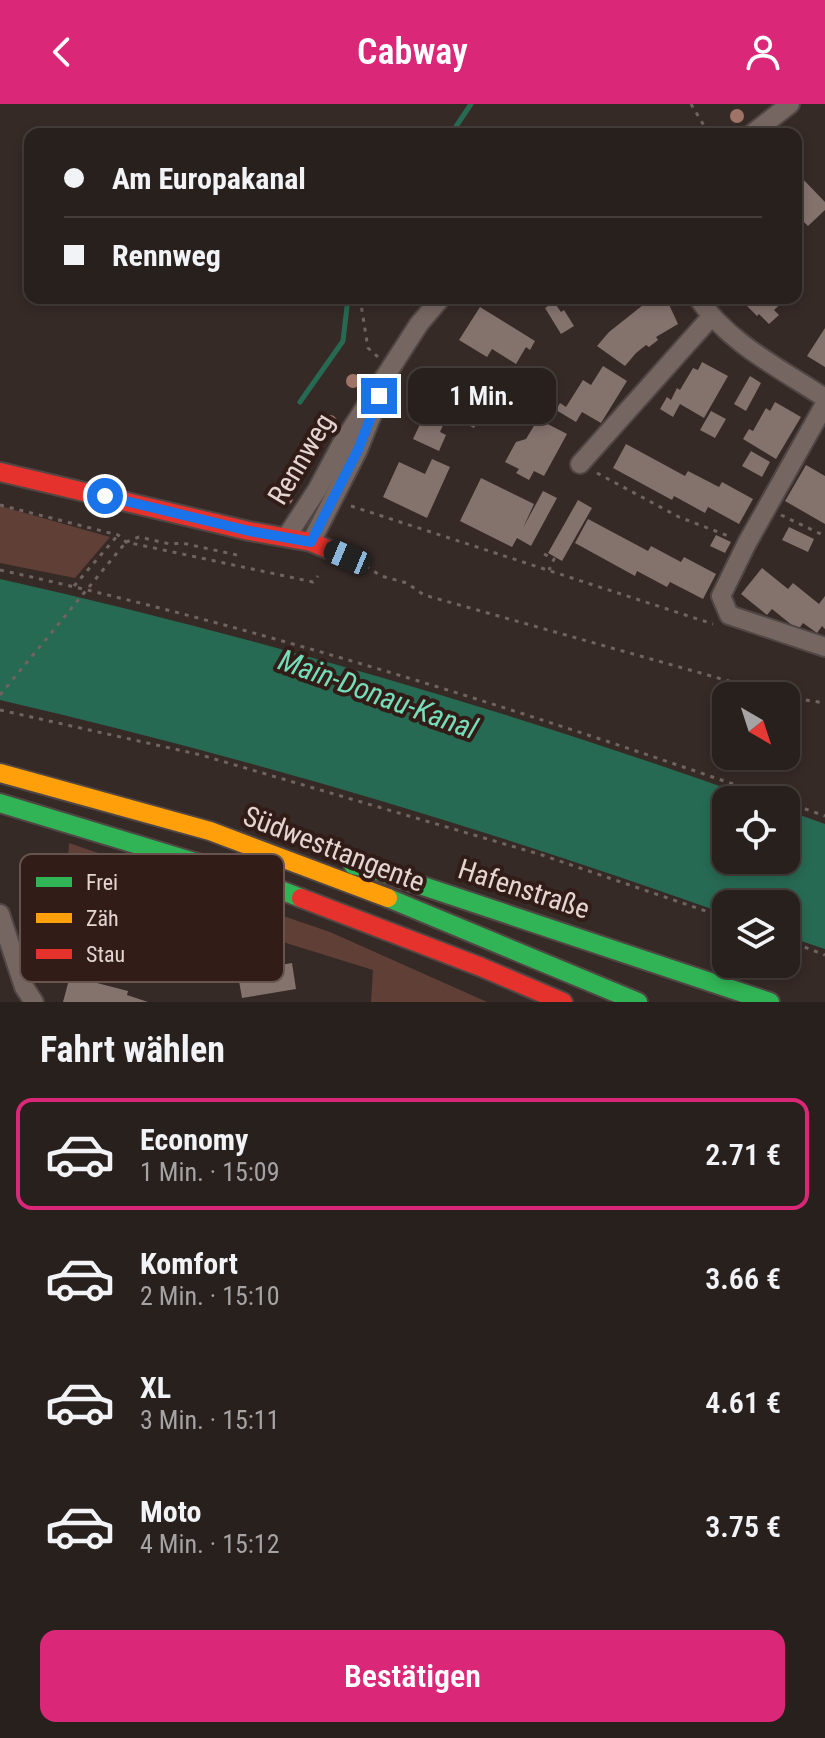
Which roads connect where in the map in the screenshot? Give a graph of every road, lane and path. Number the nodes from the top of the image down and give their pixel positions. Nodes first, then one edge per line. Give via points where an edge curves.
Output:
1 (691, 104) edge
2 (790, 104) edge
3 (705, 128) edge
4 (760, 128) edge
5 (361, 304) edge
6 (435, 304) edge
7 (702, 304) edge
8 (711, 317) junction
9 (390, 369) junction
10 (825, 401) edge
11 (580, 464) joint
12 (0, 472) edge
13 (346, 504) dead end
14 (0, 505) edge
15 (767, 508) junction
16 (118, 535) junction
17 (287, 536) junction
18 (825, 536) edge
19 (126, 542) junction
20 (311, 542) junction
21 (747, 543) junction
22 (544, 554) dead end
23 (237, 555) dead end
24 (355, 558) joint
25 (0, 570) edge
26 (549, 570) junction
27 (318, 576) dead end
28 (74, 586) junction
29 (721, 627) dead end
30 (825, 647) edge
31 (734, 682) edge
32 (0, 695) edge
33 (800, 699) edge
34 (825, 703) edge
35 (0, 710) edge
36 (0, 773) edge
37 (739, 786) edge
38 (0, 803) edge
39 (800, 807) edge
40 (825, 816) edge
41 (210, 831) junction
42 (171, 854) edge
43 (271, 854) edge
44 (284, 859) edge
45 (284, 891) edge
46 (712, 913) edge
47 (0, 914) edge
48 (800, 945) edge
49 (825, 955) edge
50 (481, 967) junction
51 (20, 975) edge
52 (22, 982) edge
53 (34, 1002) edge
54 (544, 1002) edge
55 (563, 1002) edge
56 (638, 1002) edge
57 (770, 1002) edge

1 - 3 path
2 - 4 street
5 - 9 path via 368,348
6 - 9 street, Rennweg
7 - 8 street
8 - 10 street
8 - 11 street
9 - 17 street, Rennweg
9 - 20 street, Rennweg via 358,450
10 - 15 street
11 - 21 path via 679,517
12 - 17 main road
13 - 26 path
14 - 16 path
15 - 18 path
15 - 21 street
16 - 19 path
16 - 28 path
17 - 20 main road
19 - 23 path via 139,537
19 - 27 path via 313,582
19 - 32 path, bridge
20 - 24 main road
21 - 30 street via 721,596 729,615
22 - 26 path via 554,559
24 - 31 path via 424,595
25 - 28 path
26 - 29 path
28 - 37 path via 342,658
33 - 34 path
35 - 46 path via 215,759 542,855
36 - 41 main road, Südwesttangente
38 - 42 main road, Südwesttangente
39 - 40 path
41 - 43 main road, Südwesttangente
41 - 57 main road, Hafenstraße via 378,871
44 - 56 main road, Südwesttangente
45 - 50 main road, Südwesttangente
47 - 51 street
48 - 49 path
50 - 54 main road
50 - 55 main road, Südwesttangente
52 - 53 street

